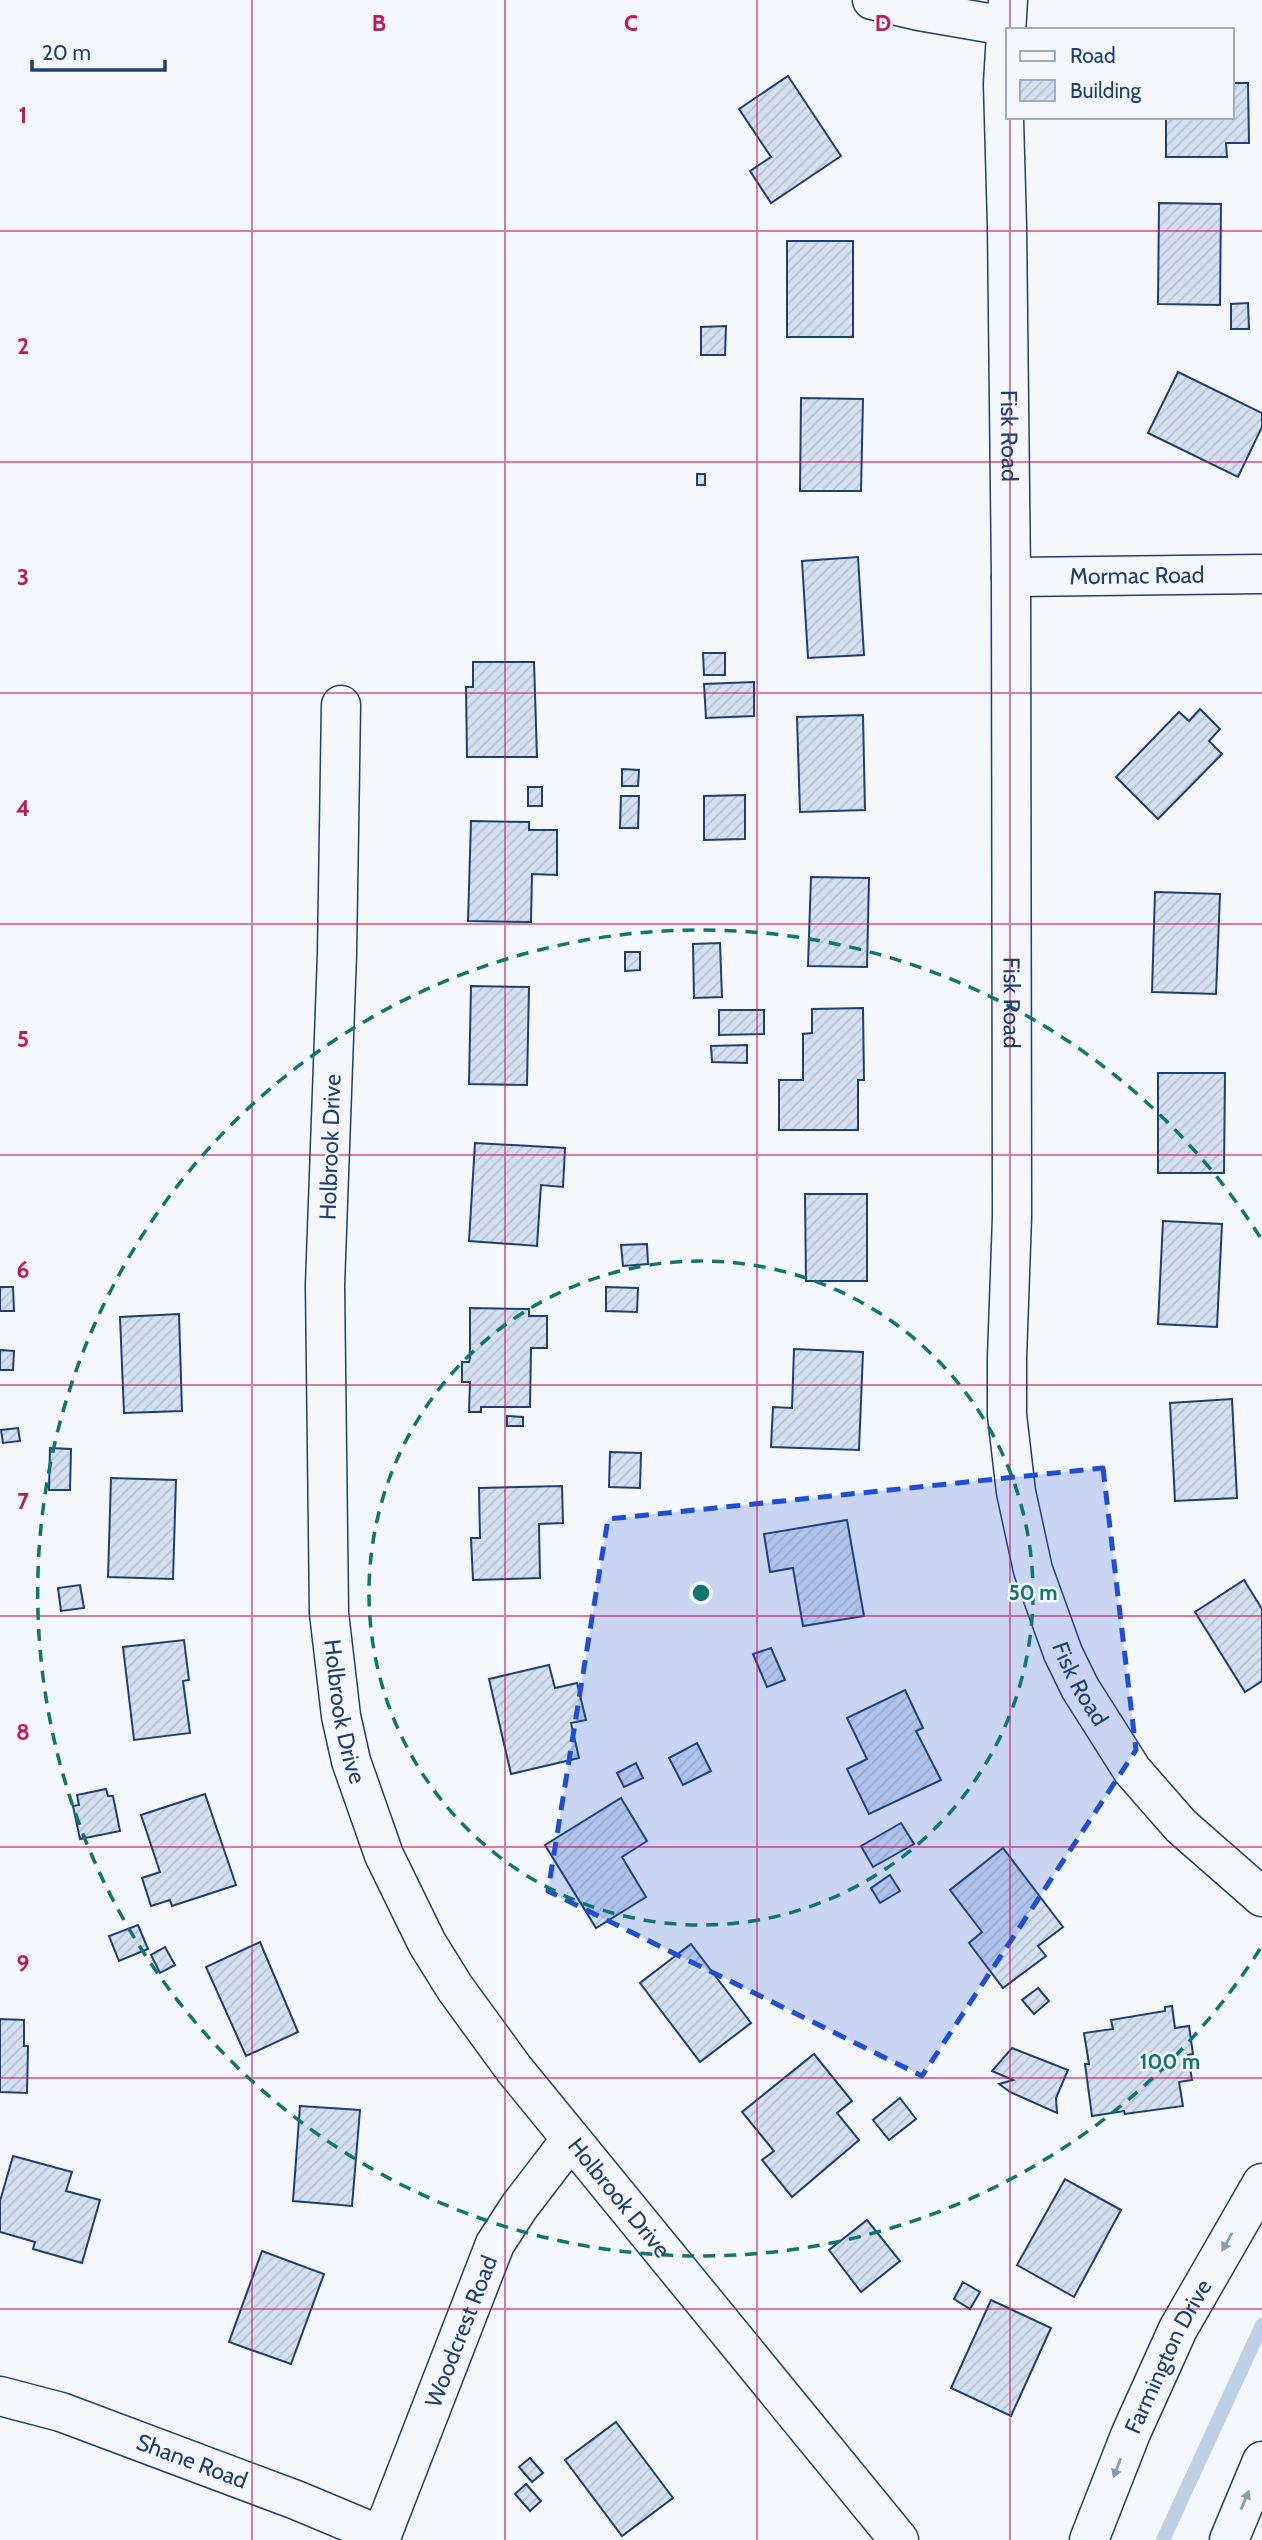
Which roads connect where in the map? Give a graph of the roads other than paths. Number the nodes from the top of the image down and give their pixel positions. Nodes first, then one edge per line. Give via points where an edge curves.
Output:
1 (872, 0) edge
2 (1007, 13) edge
3 (1006, 31) edge
4 (1262, 574) edge
5 (1011, 578) junction
6 (341, 705) dead end
7 (1262, 1897) edge
8 (570, 2139) junction
9 (1262, 2183) edge
10 (0, 2396) edge
11 (1262, 2461) edge
12 (381, 2538) edge
13 (899, 2540) edge
14 (1089, 2540) edge
15 (1228, 2540) edge

1 - 2 street via 919,11
3 - 5 street, Fisk Road
4 - 5 street, Mormac Road
5 - 7 street, Fisk Road via 1012,1217 1007,1415 1016,1492 1033,1570 1080,1688 1132,1770 1181,1826
6 - 8 street, Holbrook Drive via 325,1285 329,1613 341,1716 351,1761 384,1855 428,1943 484,2029
8 - 12 street, Woodcrest Road via 495,2244
8 - 13 street, Holbrook Drive
9 -> 14 street, Farmington Drive via 1178,2329
10 - 12 street, Shane Road via 61,2412 296,2500
15 -> 11 street

